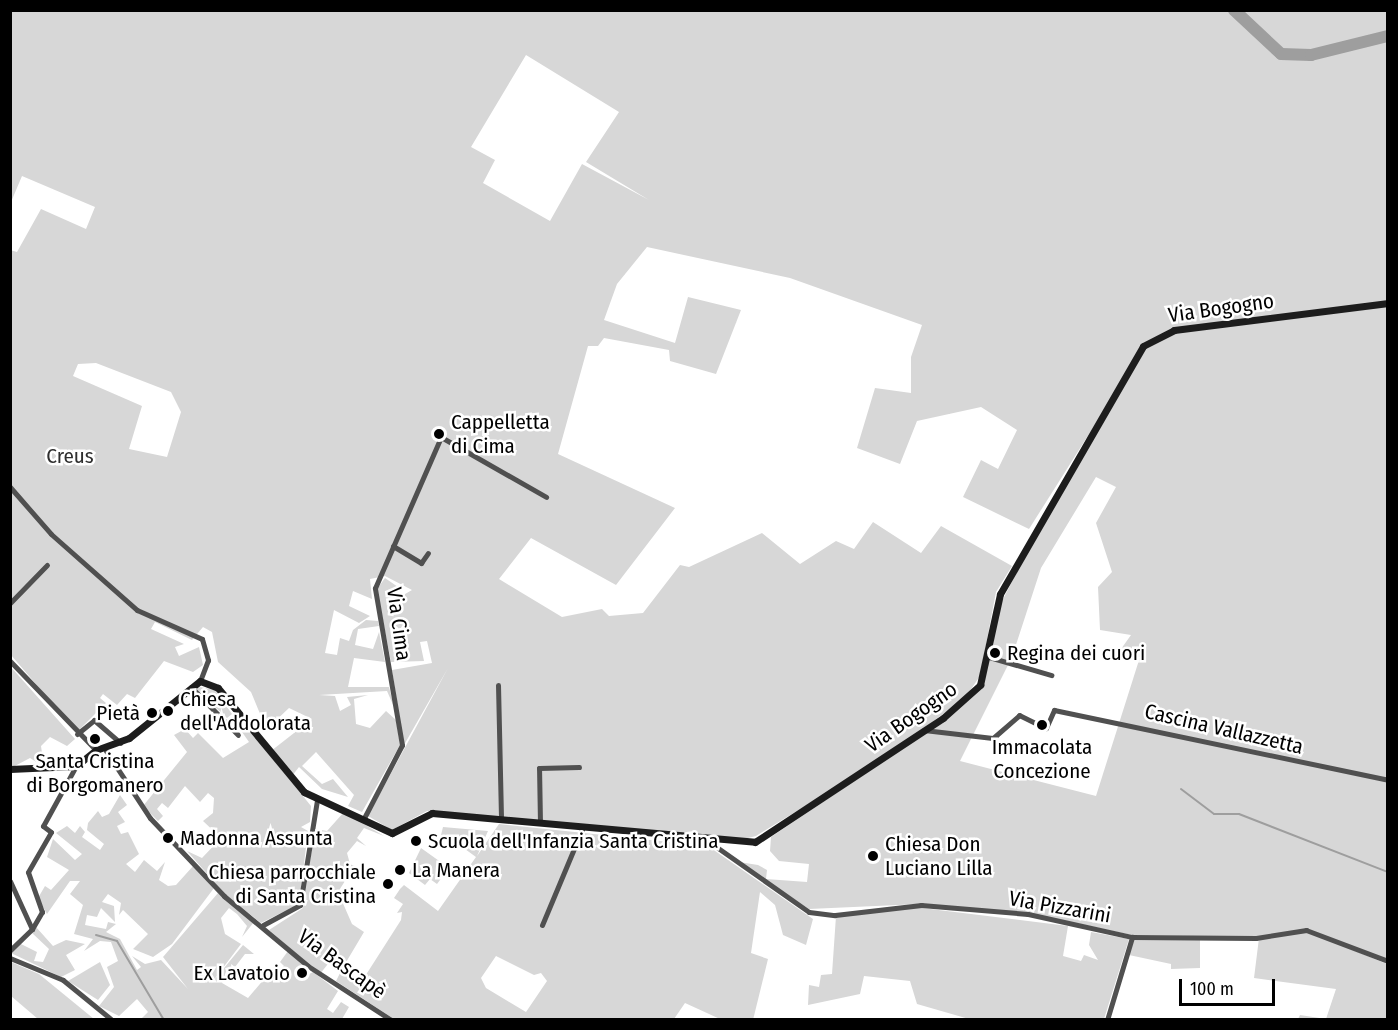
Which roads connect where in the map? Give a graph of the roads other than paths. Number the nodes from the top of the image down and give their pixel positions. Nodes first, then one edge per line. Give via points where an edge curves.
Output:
1 (1388, 303) edge
2 (10, 487) edge
3 (546, 497) dead end
4 (393, 546) junction
5 (428, 553) dead end
6 (47, 565) dead end
7 (10, 603) edge
8 (989, 657) junction
9 (10, 661) edge
10 (1051, 675) dead end
11 (200, 681) junction
12 (498, 685) dead end
13 (191, 687) junction
14 (924, 730) junction
15 (77, 734) junction
16 (238, 735) dead end
17 (120, 743) junction
18 (96, 750) junction
19 (106, 751) junction
20 (76, 766) junction
21 (579, 767) dead end
22 (10, 769) edge
23 (1388, 780) edge
24 (317, 800) junction
25 (364, 818) junction
26 (501, 819) junction
27 (540, 823) junction
28 (584, 827) junction
29 (708, 840) junction
30 (10, 881) edge
31 (542, 925) dead end
32 (263, 926) junction
33 (32, 929) junction
34 (1132, 937) junction
35 (10, 950) edge
36 (10, 958) edge
37 (1388, 961) edge
38 (112, 1020) edge
39 (391, 1020) edge
40 (1107, 1020) edge

1 - 8 main road, Via Bogogno via 1174,330 1143,346 1000,594
2 - 11 street via 51,534 137,610 202,639 208,660
3 - 4 street, Via Cima via 441,437
4 - 5 street via 421,563
4 - 25 street, Via Cima via 376,581 375,598 402,745
6 - 7 street
8 - 10 street
8 - 14 main road, Via Bogogno via 968,699
9 - 15 street
11 - 13 main road
11 - 24 main road via 218,688 291,780
12 - 26 street
13 - 16 street
13 - 17 main road
14 - 23 street, Cascina Vallazzetta via 993,738 1019,715 1046,728 1054,710
14 - 29 main road, Via Bogogno via 754,842
15 - 17 street via 94,720
15 - 18 street
17 - 19 main road
18 - 19 main road
18 - 20 main road
19 - 32 street, Via Bascapè via 150,818 224,896
20 - 22 main road
20 - 33 street via 43,826 49,834 28,872 42,912
21 - 27 street via 539,768
24 - 25 main road
24 - 32 street via 300,906
25 - 26 main road, Via Bogogno via 392,833 430,813
26 - 27 main road, Via Bogogno
27 - 28 main road, Via Bogogno
28 - 29 main road, Via Bogogno
28 - 31 street
29 - 34 street, Via Pizzarini via 809,912 835,915 921,905 1028,914
30 - 33 street
32 - 39 street, Via Bascapè via 308,966
33 - 35 street
34 - 37 street, Via Pizzarini via 1256,938 1306,930
34 - 40 street
36 - 38 street via 63,980

